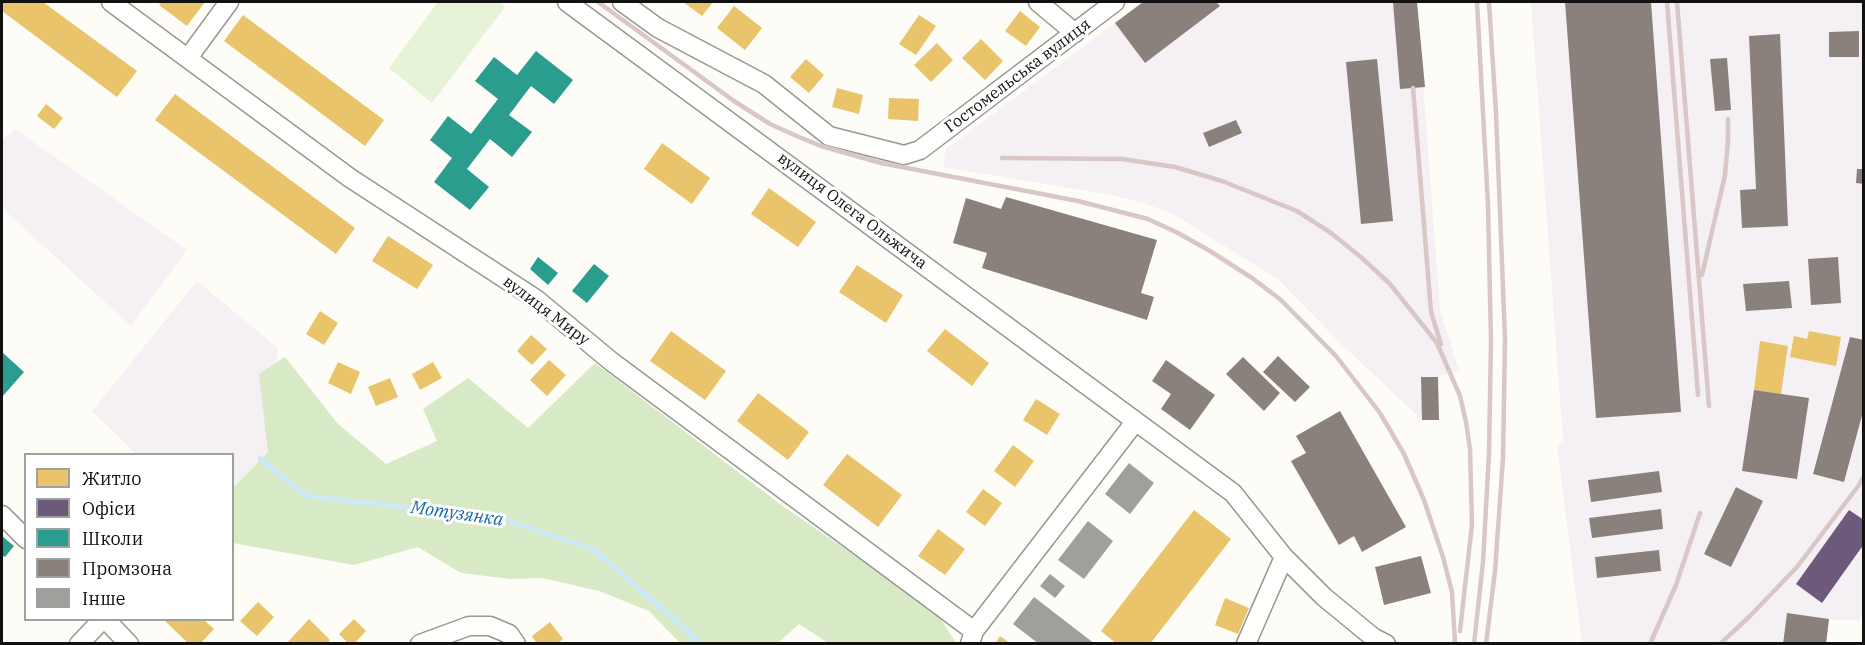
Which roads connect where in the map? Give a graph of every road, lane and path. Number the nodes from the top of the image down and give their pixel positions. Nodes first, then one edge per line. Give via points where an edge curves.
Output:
1 (111, 2) edge
2 (229, 2) edge
3 (567, 2) edge
4 (622, 2) edge
5 (1038, 2) edge
6 (1115, 2) edge
7 (1075, 33) junction
8 (188, 58) junction
9 (1135, 422) junction
10 (2, 515) edge
11 (24, 537) edge
12 (1284, 556) junction
13 (103, 621) edge
14 (105, 621) edge
15 (972, 637) edge
16 (79, 644) edge
17 (129, 644) edge
18 (420, 644) edge
19 (516, 644) edge
20 (1246, 644) edge
21 (1386, 644) edge

1 - 8 street, вулиця Миру
2 - 8 street
3 - 9 street, вулиця Олега Ольжича
4 - 7 street, Гостомельська вулиця via 658,28 764,84 829,136 904,155 920,150
5 - 7 street
6 - 7 street, Гостомельська вулиця
8 - 15 street, вулиця Миру via 350,178 536,299 612,362
9 - 12 street, вулиця Олега Ольжича via 1233,493
9 - 15 street
10 - 11 street
12 - 20 street
12 - 21 street, вулиця Олега Ольжича via 1324,597
13 - 16 street
14 - 17 street
18 - 19 street via 469,626 490,626 509,634

